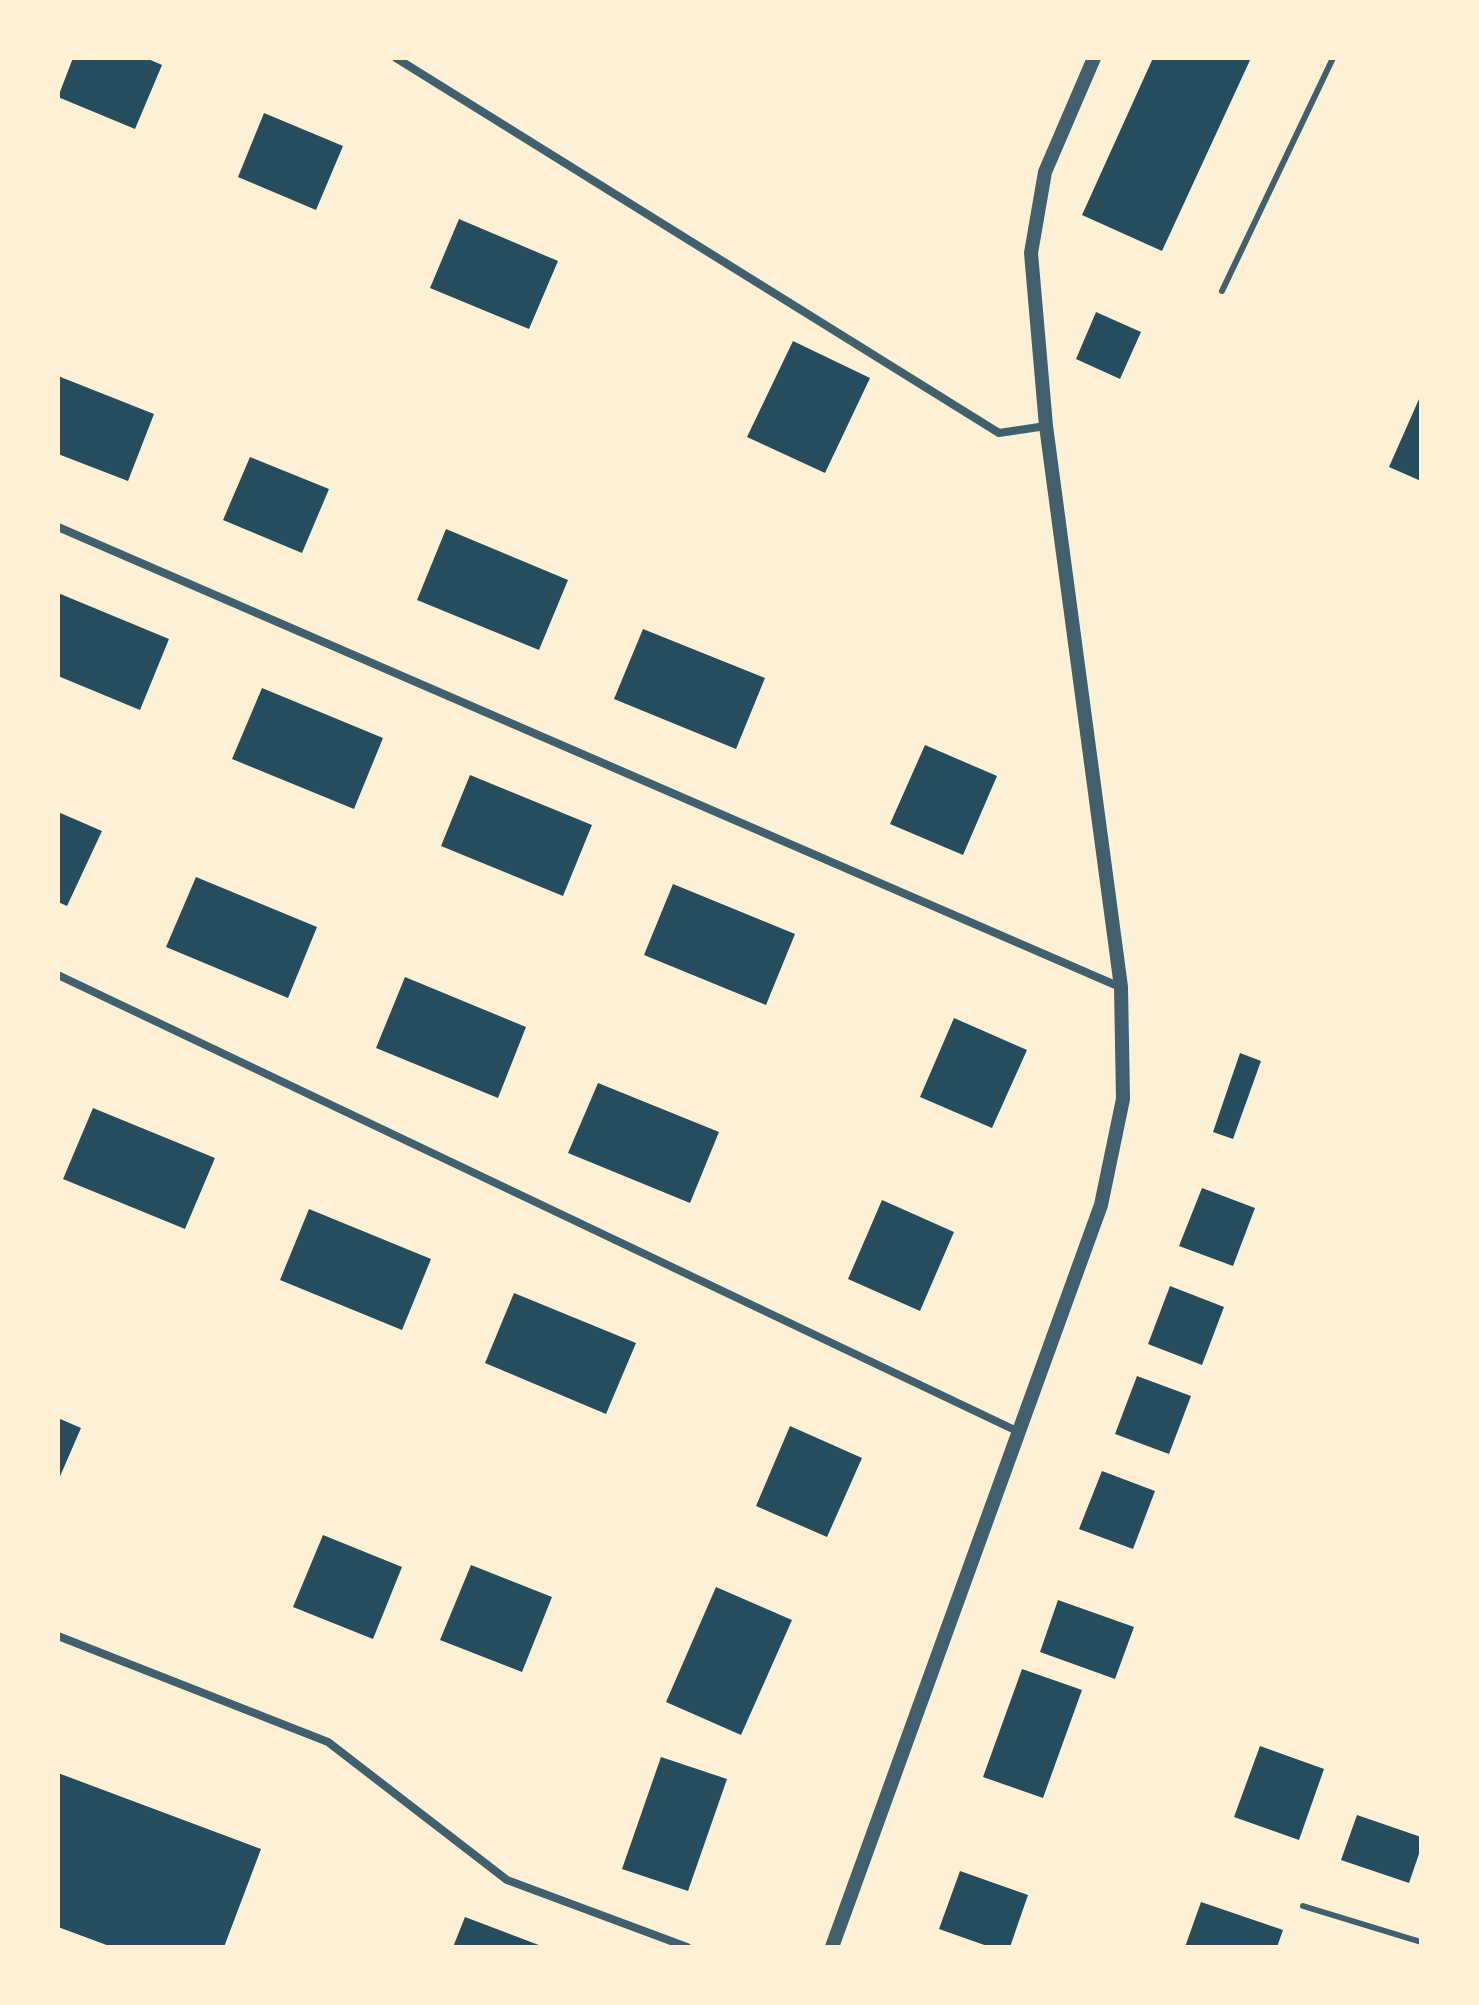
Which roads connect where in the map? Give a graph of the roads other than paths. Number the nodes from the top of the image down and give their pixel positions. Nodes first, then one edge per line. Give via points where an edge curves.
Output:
1 (396, 58) edge
2 (1094, 58) edge
3 (1333, 58) edge
4 (1222, 291) dead end
5 (1046, 426) junction
6 (58, 527) edge
7 (58, 975) edge
8 (1121, 987) junction
9 (1020, 1432) junction
10 (58, 1636) edge
11 (1303, 1906) dead end
12 (1421, 1942) edge
13 (687, 1947) edge
14 (832, 1947) edge

1 - 5 street via 999,433
2 - 5 street via 1045,172 1031,253
3 - 4 lane
5 - 8 street
6 - 8 street
7 - 9 street
8 - 9 street via 1123,1099 1101,1205
9 - 14 street
10 - 13 street via 328,1742 507,1880
11 - 12 lane

